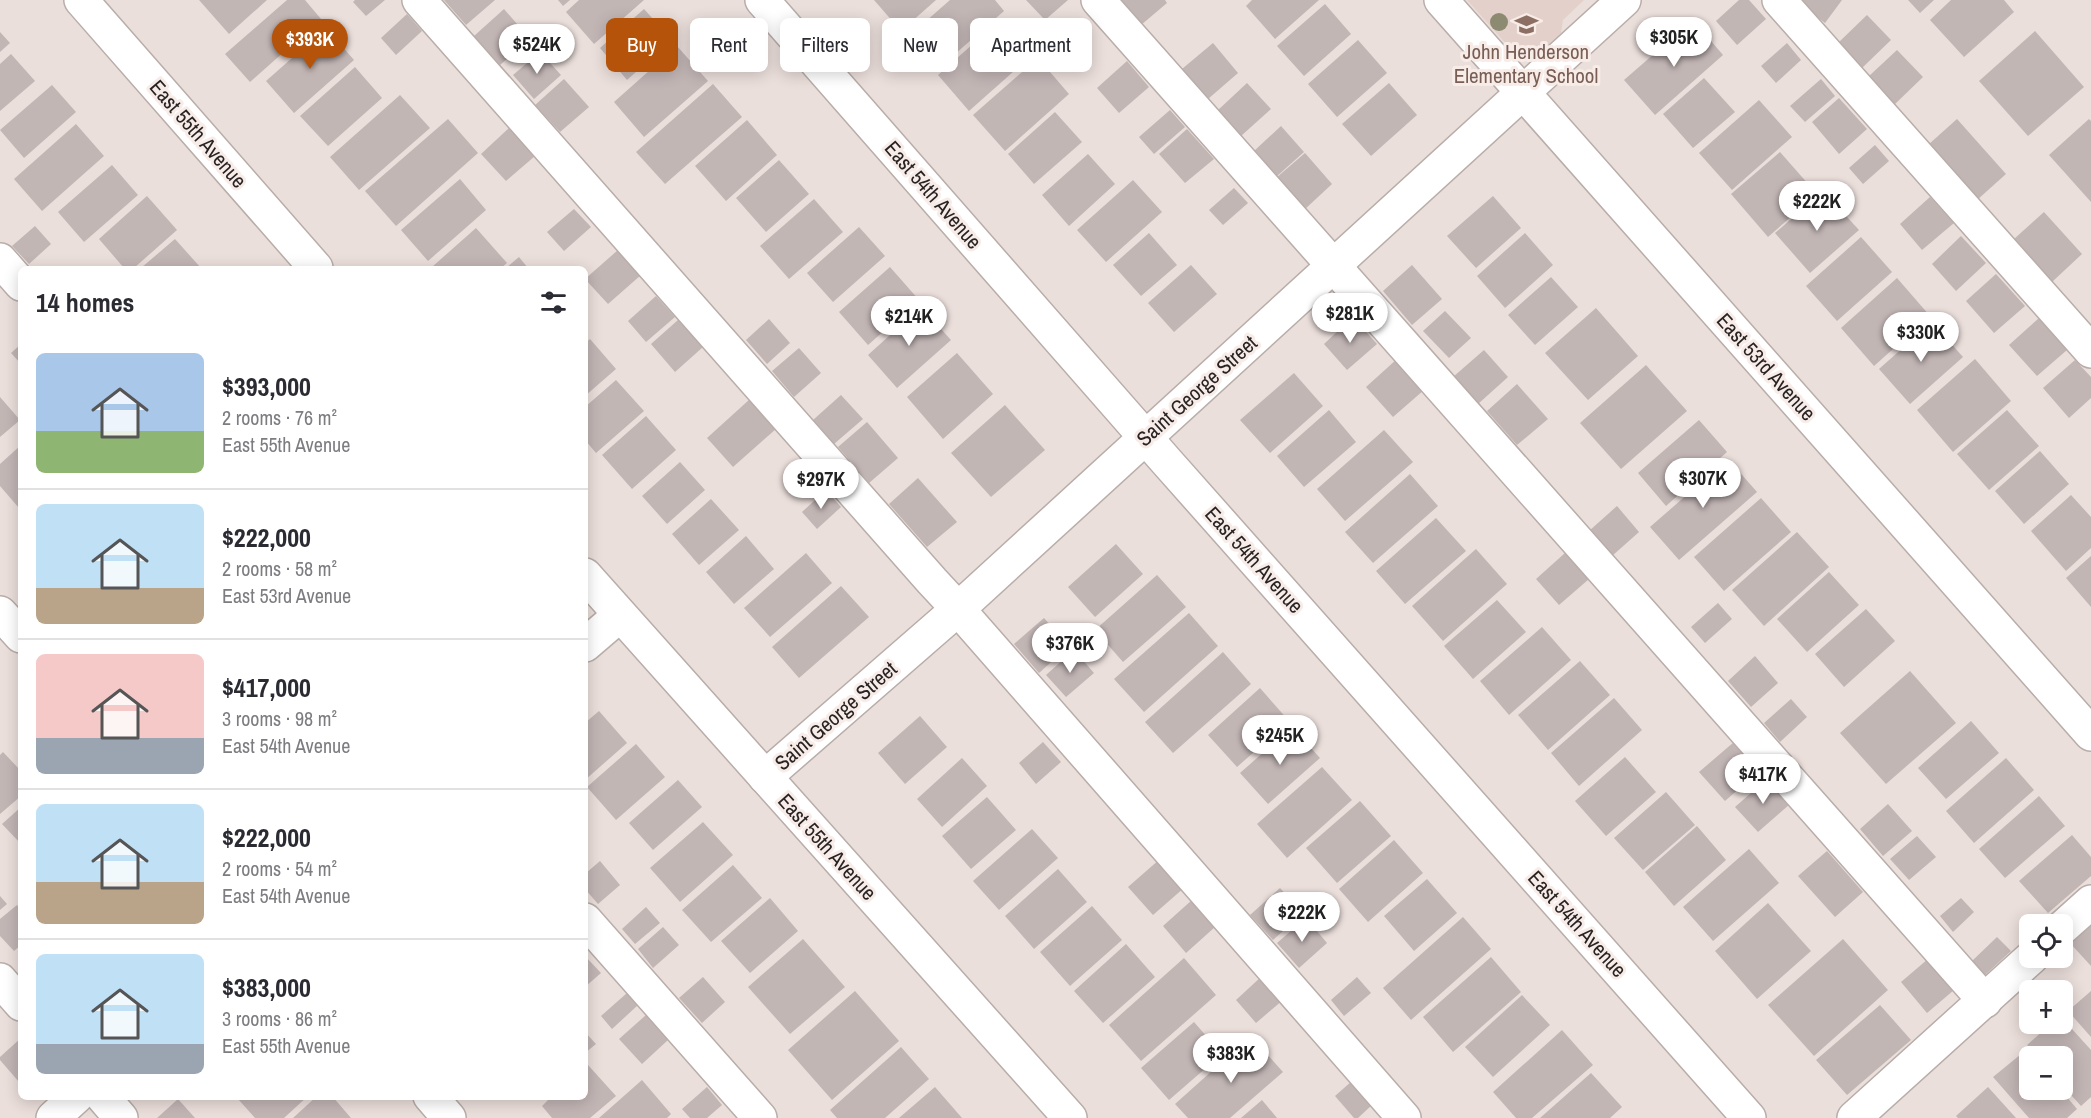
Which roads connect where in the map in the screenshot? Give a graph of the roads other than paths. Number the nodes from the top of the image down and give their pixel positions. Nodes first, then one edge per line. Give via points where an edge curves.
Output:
1 (419, 0) edge
2 (762, 0) edge
3 (1098, 0) edge
4 (1441, 0) edge
5 (1624, 0) edge
6 (1779, 0) edge
7 (85, 2) edge
8 (1523, 92) junction
9 (0, 260) edge
10 (314, 266) edge
11 (1333, 266) junction
12 (18, 281) edge
13 (2091, 351) edge
14 (1146, 438) junction
15 (588, 578) edge
16 (958, 609) junction
17 (0, 613) edge
18 (620, 615) junction
19 (18, 633) edge
20 (588, 642) edge
21 (2091, 734) edge
22 (765, 777) junction
23 (2091, 902) edge
24 (2073, 918) edge
25 (588, 923) edge
26 (2020, 968) edge
27 (0, 980) edge
28 (18, 1001) edge
29 (1984, 1001) junction
30 (73, 1100) edge
31 (105, 1100) edge
32 (433, 1100) edge
33 (53, 1118) edge
34 (121, 1118) edge
35 (449, 1118) edge
36 (760, 1118) edge
37 (1070, 1118) edge
38 (1404, 1118) edge
39 (1749, 1118) edge
40 (1854, 1118) edge

1 - 16 street
2 - 14 street, East 54th Avenue
3 - 11 street
4 - 8 street, East 53rd Avenue
5 - 8 street, Saint George Street
6 - 13 street
7 - 10 street, East 55th Avenue
8 - 11 street, Saint George Street
8 - 21 street, East 53rd Avenue
9 - 12 street
11 - 14 street, Saint George Street
11 - 29 street
14 - 16 street, Saint George Street
14 - 39 street, East 54th Avenue
15 - 18 street, East 55th Avenue
16 - 22 street, Saint George Street
16 - 38 street
17 - 19 street
18 - 20 street
18 - 22 street, East 55th Avenue
22 - 37 street, East 55th Avenue
23 - 24 street
25 - 36 street
26 - 29 street
27 - 28 street
29 - 40 street
30 - 33 street
31 - 34 street
32 - 35 street

